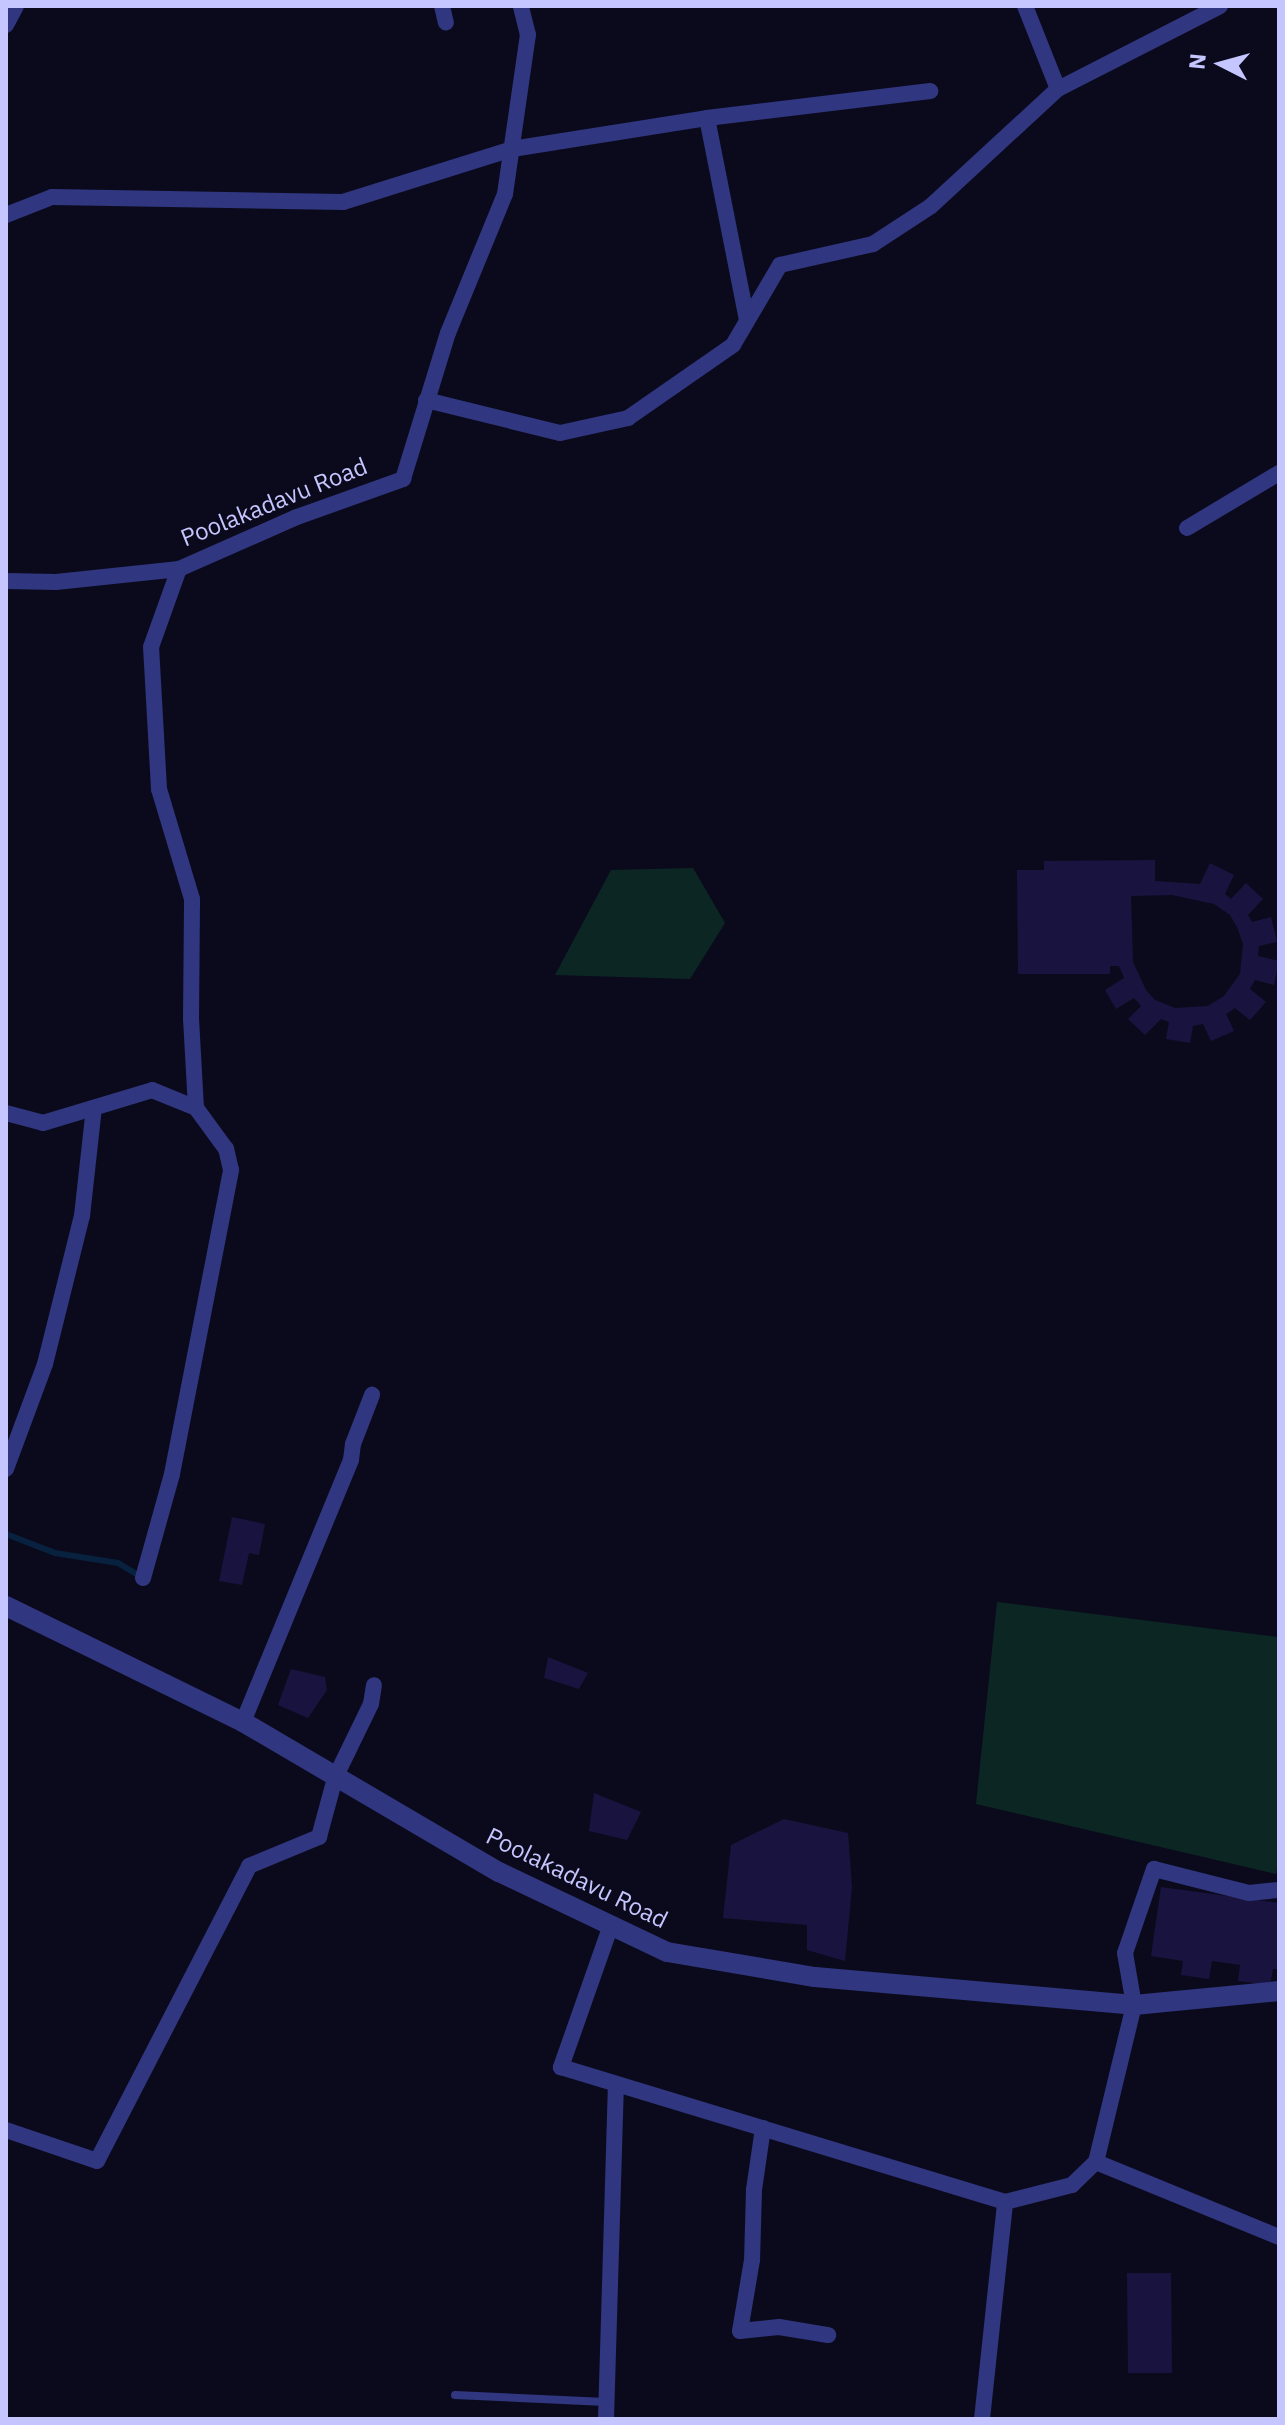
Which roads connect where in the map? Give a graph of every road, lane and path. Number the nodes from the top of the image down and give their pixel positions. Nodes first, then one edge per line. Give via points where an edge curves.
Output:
1 (16, 6) edge
2 (442, 6) edge
3 (521, 6) edge
4 (1025, 6) edge
5 (1220, 6) edge
6 (446, 23) dead end
7 (6, 25) edge
8 (1058, 89) junction
9 (930, 91) dead end
10 (707, 118) junction
11 (512, 149) junction
12 (6, 215) edge
13 (747, 320) junction
14 (426, 400) junction
15 (1279, 473) edge
16 (1187, 528) dead end
17 (179, 569) junction
18 (6, 581) edge
19 (94, 1108) junction
20 (196, 1108) junction
21 (6, 1113) edge
22 (372, 1395) dead end
23 (6, 1469) edge
24 (143, 1578) dead end
25 (6, 1606) edge
26 (374, 1685) dead end
27 (243, 1722) junction
28 (335, 1778) junction
29 (1279, 1890) edge
30 (611, 1925) junction
31 (1279, 1991) edge
32 (1134, 2005) junction
33 (616, 2084) junction
34 (763, 2128) junction
35 (6, 2130) edge
36 (1096, 2162) junction
37 (1005, 2202) junction
38 (1279, 2237) edge
39 (828, 2335) dead end
40 (455, 2395) dead end
41 (606, 2402) junction
42 (606, 2419) edge
43 (982, 2419) edge

1 - 7 street
2 - 6 street
3 - 11 street via 528,35
4 - 8 street
5 - 8 street
8 - 13 street via 931,206 873,244 780,265
9 - 10 street
10 - 11 street
10 - 13 street
11 - 12 street via 343,202 52,197
11 - 14 street via 505,194
13 - 14 street via 733,345 628,418 560,433
14 - 17 street, Poolakadavu Road via 403,479 297,517
15 - 16 street
17 - 18 street, Poolakadavu Road via 56,582
17 - 20 street, Poolakadavu Road via 151,647 159,789 192,899
19 - 20 street via 152,1090
19 - 21 street via 43,1123
19 - 23 street via 82,1216 45,1364
20 - 24 street via 226,1149 231,1170 172,1474
22 - 27 street via 351,1460
25 - 27 street, Poolakadavu Road
26 - 28 street via 371,1704
27 - 28 street, Poolakadavu Road
28 - 30 street, Poolakadavu Road via 499,1872
28 - 35 street via 319,1837 249,1866 97,2161
29 - 32 street via 1249,1893 1154,1869 1125,1953
30 - 32 street, Poolakadavu Road via 667,1952 815,1977
30 - 33 street via 561,2067
31 - 32 street, Poolakadavu Road
32 - 36 street
33 - 34 street
33 - 41 street
34 - 37 street
34 - 39 street via 740,2331 779,2327
36 - 37 street via 1072,2185
36 - 38 street
37 - 43 street
40 - 41 lane
41 - 42 street

